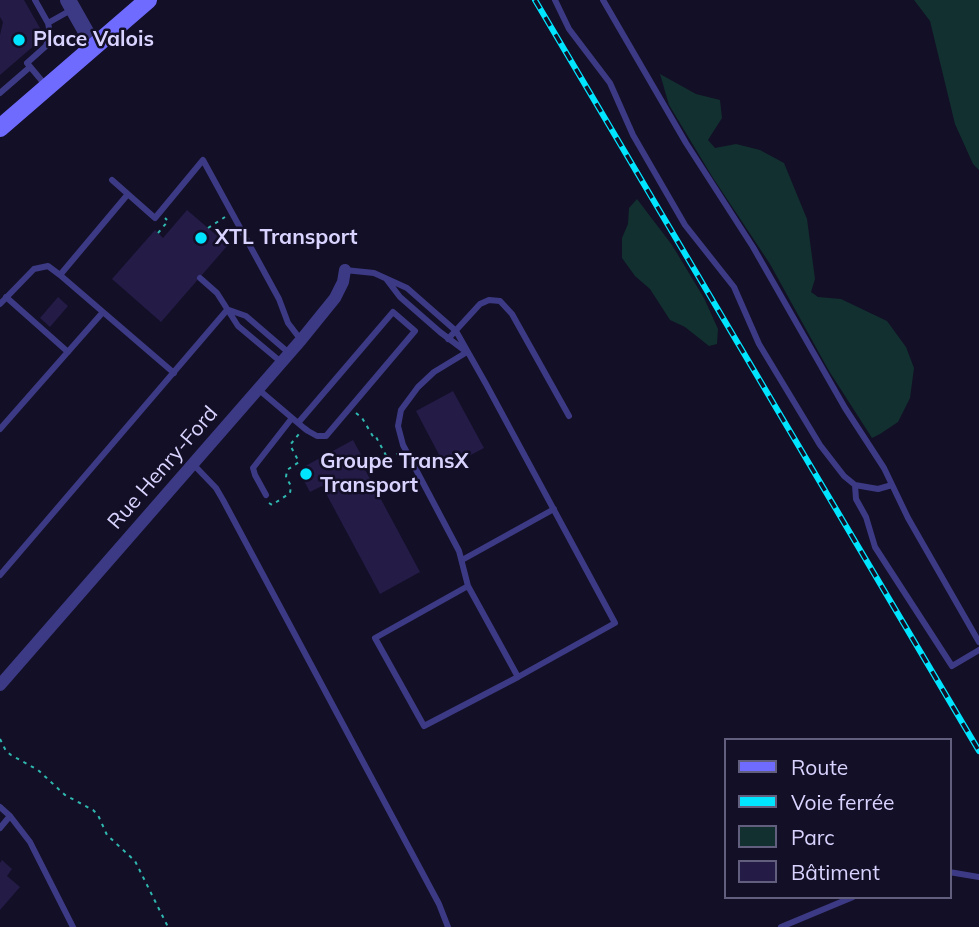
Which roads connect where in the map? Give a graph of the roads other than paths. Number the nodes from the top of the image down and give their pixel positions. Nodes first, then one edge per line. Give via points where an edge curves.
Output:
1 (35, 0) edge
2 (148, 0) edge
3 (555, 0) edge
4 (603, 0) edge
5 (70, 5) edge
6 (48, 23) junction
7 (94, 46) junction
8 (30, 67) junction
9 (47, 87) junction
10 (0, 93) edge
11 (0, 128) edge
12 (112, 180) dead end
13 (128, 194) junction
14 (345, 270) joint
15 (60, 275) junction
16 (200, 278) dead end
17 (386, 279) junction
18 (6, 297) junction
19 (0, 304) edge
20 (227, 310) junction
21 (103, 312) junction
22 (456, 331) junction
23 (448, 339) junction
24 (301, 340) junction
25 (68, 352) junction
26 (467, 352) junction
27 (285, 358) junction
28 (174, 373) junction
29 (258, 389) junction
30 (569, 416) dead end
31 (295, 421) junction
32 (0, 429) edge
33 (193, 464) junction
34 (855, 485) junction
35 (892, 485) junction
36 (266, 497) road end
37 (554, 509) junction
38 (462, 560) junction
39 (0, 575) edge
40 (468, 586) junction
41 (979, 642) edge
42 (979, 650) edge
43 (518, 677) junction
44 (0, 685) edge
45 (0, 807) edge
46 (10, 816) junction
47 (0, 828) edge
48 (951, 872) edge
49 (979, 877) edge
50 (849, 899) edge
51 (74, 927) edge
52 (448, 927) edge
53 (781, 927) edge

1 - 6 lane
2 - 7 main road
3 - 34 lane via 569,29 610,83 633,135 685,225 734,287 759,344 806,424 835,466
4 - 35 lane
5 - 6 lane
5 - 7 street
6 - 8 lane via 46,46 27,63
7 - 9 main road
8 - 9 lane
8 - 10 lane
9 - 11 main road
12 - 13 lane
13 - 15 lane
13 - 24 lane via 155,218 202,160
14 - 17 lane via 366,271
14 - 24 street, Rue Henry-Ford via 340,291
15 - 18 lane via 48,266 34,269
15 - 21 lane
16 - 20 lane
17 - 22 lane via 407,288
17 - 23 lane
18 - 19 lane
18 - 25 lane
20 - 27 lane via 238,326
20 - 27 lane via 246,316
20 - 28 lane
21 - 25 lane
21 - 28 lane
22 - 23 lane
22 - 26 lane
22 - 30 lane via 485,301 504,304
23 - 26 lane
24 - 27 street, Rue Henry-Ford
25 - 32 lane
26 - 37 lane
26 - 38 lane via 418,387 398,419 405,449
27 - 29 street, Rue Henry-Ford
28 - 39 lane
29 - 31 lane
29 - 33 street, Rue Henry-Ford
31 - 31 lane via 317,436 329,433 415,331 393,312
31 - 36 lane via 253,468
33 - 44 street, Rue Henry-Ford
33 - 52 lane via 223,500
34 - 35 lane via 878,489
34 - 42 lane via 856,499 876,547 952,666
35 - 41 lane
37 - 38 lane
37 - 43 lane via 615,623
38 - 40 lane
40 - 43 lane
40 - 43 lane via 375,638 424,726
45 - 46 lane
46 - 47 lane
46 - 51 lane via 30,842
48 - 49 lane
50 - 53 lane

